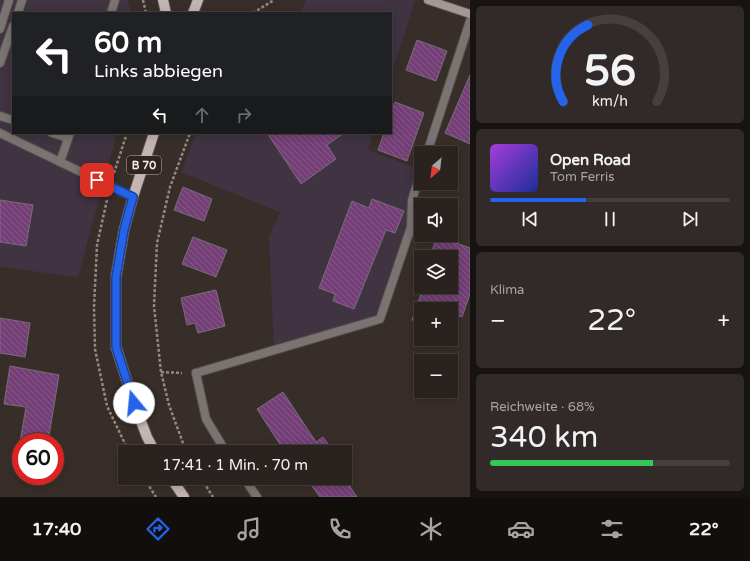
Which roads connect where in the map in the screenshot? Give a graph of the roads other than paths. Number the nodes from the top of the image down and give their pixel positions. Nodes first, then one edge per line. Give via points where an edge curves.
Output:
1 (9, 0) edge
2 (22, 0) edge
3 (115, 0) edge
4 (163, 0) edge
5 (198, 0) edge
6 (428, 0) edge
7 (18, 12) edge
8 (111, 12) edge
9 (166, 12) edge
10 (193, 12) edge
11 (470, 14) edge
12 (470, 21) edge
13 (0, 29) edge
14 (12, 29) edge
15 (0, 63) edge
16 (0, 116) edge
17 (12, 120) edge
18 (0, 133) edge
19 (58, 134) edge
20 (154, 134) edge
21 (69, 136) edge
22 (429, 146) edge
23 (60, 162) junction
24 (415, 190) edge
25 (133, 197) junction
26 (151, 445) edge
27 (222, 445) edge
28 (176, 485) edge
29 (249, 485) edge
30 (184, 497) edge
31 (258, 497) edge

1 - 13 street
2 - 7 street
3 - 8 street
4 - 9 main road
5 - 10 main road
6 - 11 main road
12 - 22 street
14 - 15 street
16 - 17 street
18 - 23 street
19 - 21 street
20 - 25 main road, B 70
21 - 23 street
23 - 25 street
24 - 27 street via 412,200 411,227 380,319 196,373 206,419
25 - 26 main road, B 70 via 116,277 116,347 134,403
28 - 30 main road
29 - 31 street

